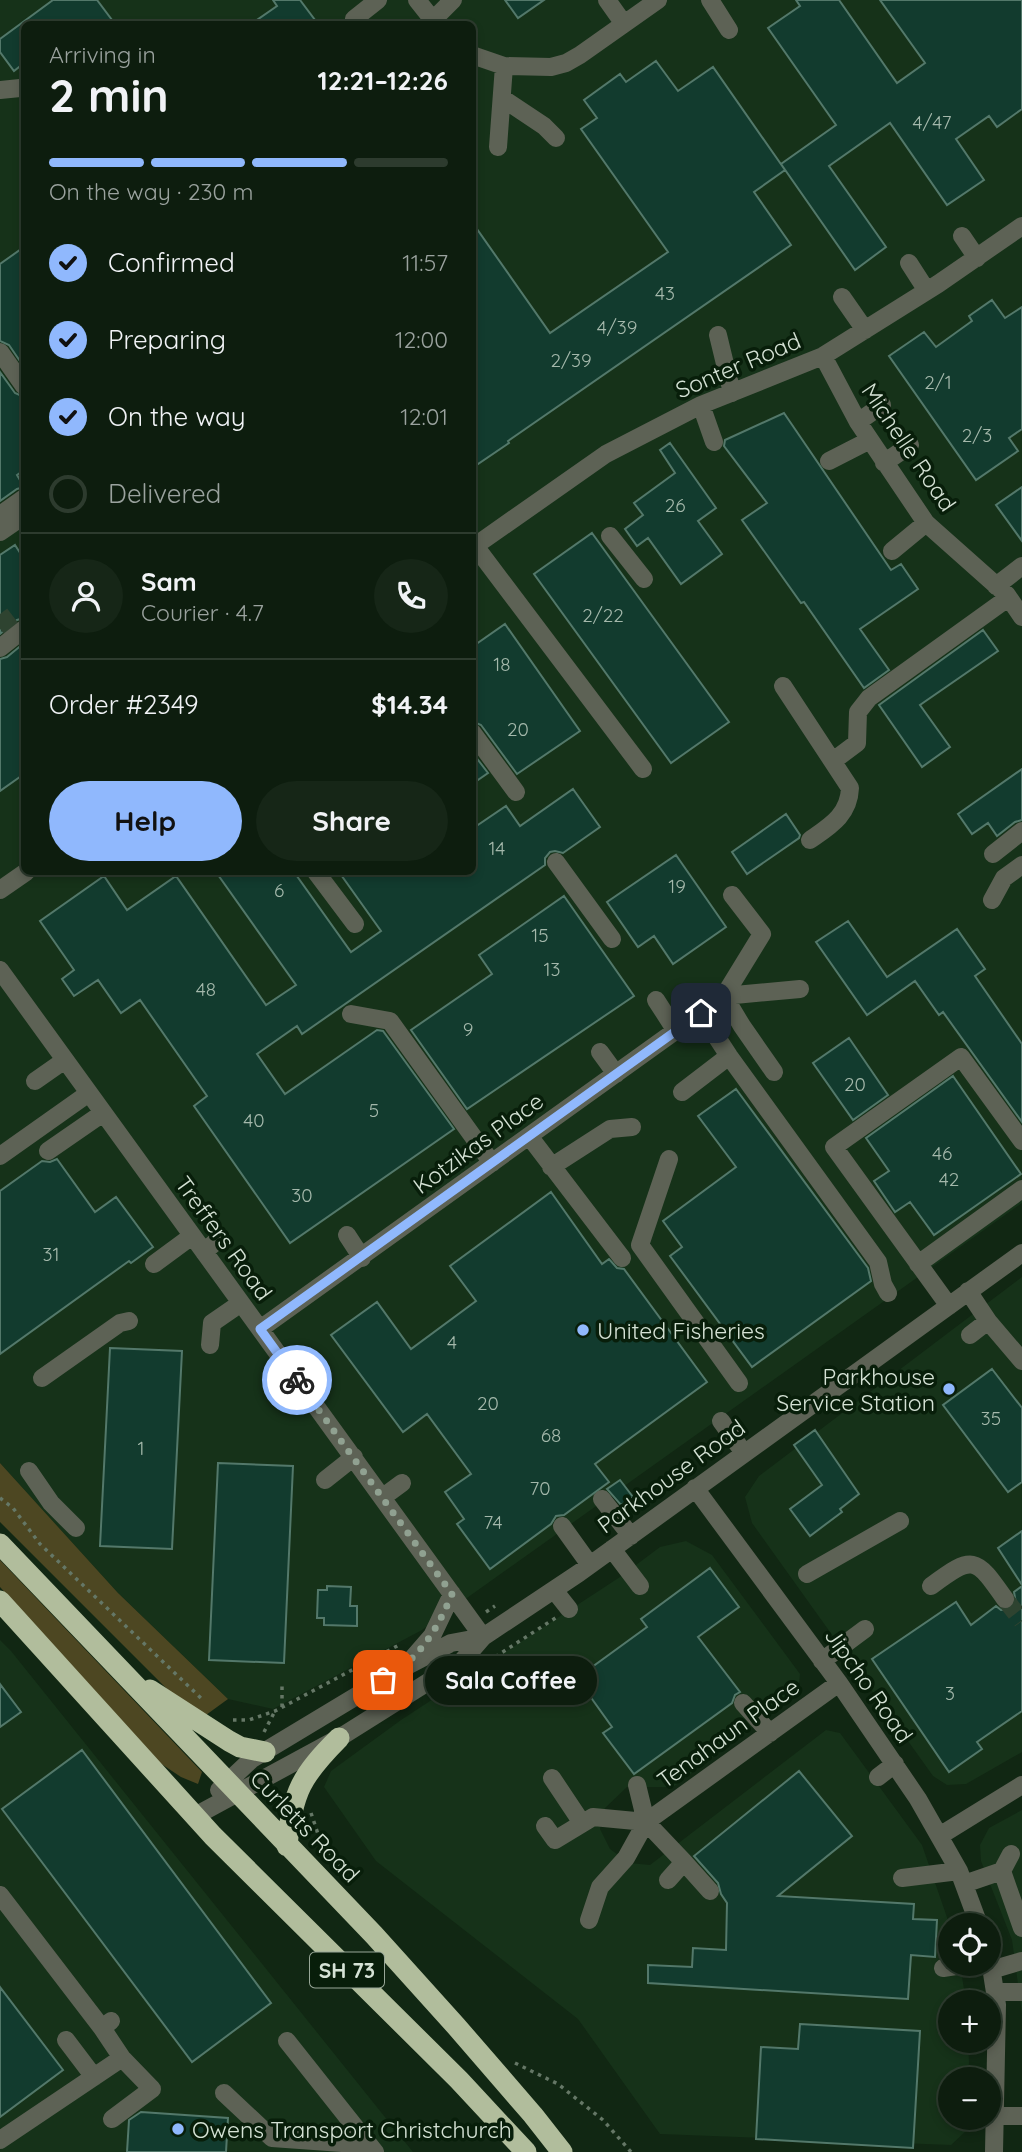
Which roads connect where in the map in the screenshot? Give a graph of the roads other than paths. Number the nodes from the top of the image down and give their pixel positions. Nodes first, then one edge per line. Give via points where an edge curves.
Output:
1 (378, 0) edge
2 (417, 0) edge
3 (453, 0) edge
4 (607, 0) edge
5 (658, 0) edge
6 (710, 0) edge
7 (354, 19) dead end
8 (433, 21) edge
9 (435, 21) edge
10 (624, 24) junction
11 (729, 30) dead end
12 (476, 59) edge
13 (504, 66) junction
14 (20, 88) dead end
15 (0, 90) edge
16 (502, 98) junction
17 (556, 138) dead end
18 (498, 147) dead end
19 (1022, 226) edge
20 (962, 236) dead end
21 (977, 258) junction
22 (909, 262) dead end
23 (927, 291) junction
24 (842, 297) dead end
25 (865, 330) junction
26 (718, 335) dead end
27 (0, 352) edge
28 (823, 356) junction
29 (21, 382) edge
30 (732, 393) junction
31 (701, 405) junction
32 (882, 405) dead end
33 (858, 422) junction
34 (870, 440) junction
35 (714, 442) dead end
36 (910, 444) dead end
37 (829, 461) dead end
38 (884, 463) junction
39 (21, 500) edge
40 (0, 515) edge
41 (21, 521) edge
42 (926, 523) junction
43 (0, 532) edge
44 (610, 536) dead end
45 (476, 546) edge
46 (476, 550) edge
47 (892, 551) dead end
48 (1022, 566) edge
49 (643, 579) dead end
50 (1002, 592) junction
51 (1022, 617) edge
52 (21, 631) edge
53 (0, 648) edge
54 (783, 686) dead end
55 (476, 737) edge
56 (833, 761) junction
57 (643, 769) dead end
58 (516, 792) dead end
59 (1022, 831) edge
60 (810, 840) dead end
61 (993, 854) dead end
62 (556, 862) dead end
63 (1022, 865) edge
64 (22, 875) edge
65 (318, 875) edge
66 (0, 890) edge
67 (732, 895) dead end
68 (992, 900) dead end
69 (355, 924) dead end
70 (611, 939) dead end
71 (0, 970) edge
72 (800, 989) dead end
73 (724, 996) junction
74 (656, 1000) dead end
75 (701, 1013) junction
76 (351, 1014) dead end
77 (676, 1031) junction
78 (600, 1052) dead end
79 (729, 1056) junction
80 (65, 1060) junction
81 (774, 1072) dead end
82 (615, 1074) junction
83 (35, 1081) dead end
84 (682, 1091) dead end
85 (89, 1093) junction
86 (103, 1113) junction
87 (632, 1127) dead end
88 (529, 1136) junction
89 (1022, 1141) edge
90 (48, 1151) dead end
91 (0, 1156) edge
92 (669, 1159) dead end
93 (492, 1163) junction
94 (551, 1167) junction
95 (1022, 1189) edge
96 (347, 1235) dead end
97 (192, 1236) junction
98 (220, 1238) dead end
99 (204, 1252) junction
100 (1022, 1253) edge
101 (362, 1258) junction
102 (622, 1258) dead end
103 (154, 1264) dead end
104 (918, 1264) junction
105 (968, 1291) junction
106 (888, 1293) dead end
107 (241, 1303) junction
108 (949, 1306) junction
109 (129, 1321) dead end
110 (988, 1321) junction
111 (260, 1329) junction
112 (970, 1335) dead end
113 (210, 1345) dead end
114 (1022, 1361) edge
115 (42, 1378) dead end
116 (739, 1383) dead end
117 (721, 1421) dead end
118 (744, 1453) junction
119 (354, 1457) junction
120 (29, 1471) dead end
121 (325, 1480) dead end
122 (402, 1483) dead end
123 (695, 1488) junction
124 (383, 1497) junction
125 (602, 1499) dead end
126 (900, 1521) dead end
127 (562, 1526) dead end
128 (76, 1528) dead end
129 (631, 1536) junction
130 (0, 1544) edge
131 (612, 1549) junction
132 (590, 1565) junction
133 (807, 1574) dead end
134 (639, 1586) dead end
135 (931, 1586) dead end
136 (554, 1590) junction
137 (452, 1594) junction
138 (1005, 1599) tunnel mouth
139 (0, 1601) edge
140 (569, 1609) road end
141 (865, 1629) dead end
142 (483, 1637) junction
143 (822, 1661) junction
144 (403, 1668) junction
145 (121, 1672) junction
146 (839, 1683) junction
147 (743, 1703) dead end
148 (770, 1733) junction
149 (339, 1738) junction
150 (265, 1752) junction
151 (895, 1764) junction
152 (878, 1777) dead end
153 (552, 1778) dead end
154 (637, 1785) dead end
155 (1022, 1785) edge
156 (232, 1787) junction
157 (195, 1816) junction
158 (646, 1822) junction
159 (582, 1823) junction
160 (545, 1826) dead end
161 (941, 1835) junction
162 (287, 1846) junction
163 (1011, 1854) dead end
164 (684, 1862) junction
165 (1002, 1871) junction
166 (902, 1878) dead end
167 (962, 1878) junction
168 (668, 1880) dead end
169 (710, 1891) dead end
170 (0, 1895) edge
171 (975, 1913) edge
172 (589, 1920) dead end
173 (1022, 1928) edge
174 (1001, 1961) edge
175 (1022, 1961) edge
176 (1001, 1992) edge
177 (1022, 1992) edge
178 (66, 2040) dead end
179 (287, 2041) dead end
180 (122, 2058) junction
181 (94, 2077) junction
182 (224, 2093) dead end
183 (1001, 2116) edge
184 (1022, 2116) edge
185 (112, 2119) dead end
186 (995, 2130) edge
187 (0, 2140) edge
188 (526, 2152) edge
189 (562, 2152) edge
190 (994, 2152) edge

1 - 7 street
2 - 8 street
3 - 9 street
4 - 10 street
5 - 10 street
6 - 11 street
10 - 13 street via 566,63 543,68
12 - 13 street
13 - 16 street
14 - 15 street
16 - 17 street
16 - 18 street
19 - 21 street, Sonter Road
20 - 21 street
21 - 23 street, Sonter Road
22 - 23 street
23 - 25 street, Sonter Road
24 - 25 street
25 - 28 street, Sonter Road
26 - 30 street
27 - 29 street
28 - 30 street, Sonter Road
28 - 33 street, Michelle Road
30 - 31 street, Sonter Road
31 - 35 street
31 - 45 street, Sonter Road via 606,454
32 - 33 street
33 - 34 street, Michelle Road
34 - 37 street
34 - 38 street, Michelle Road
36 - 38 street
38 - 42 street, Michelle Road
39 - 40 street
41 - 43 street
42 - 47 street
42 - 50 street, Michelle Road
44 - 49 street
46 - 57 street
48 - 50 street
50 - 51 street, Michelle Road
50 - 56 street via 869,698 858,712 857,743
52 - 53 street
54 - 56 street
55 - 58 street
56 - 60 street via 850,788 849,799 844,813
59 - 61 street
62 - 70 street
63 - 68 street via 1004,878
64 - 66 street
65 - 69 street
67 - 73 street via 762,934
71 - 80 street, Treffers Road
72 - 73 street
73 - 75 street, Kotzikas Place
73 - 81 street
74 - 77 street
75 - 77 street, Kotzikas Place
75 - 79 street
76 - 93 street via 390,1021
77 - 82 street, Kotzikas Place
78 - 82 street
79 - 84 street
79 - 106 street via 878,1262
80 - 83 street
80 - 85 street, Treffers Road
82 - 88 street, Kotzikas Place
85 - 86 street, Treffers Road
85 - 91 street
86 - 90 street
86 - 97 street, Treffers Road
87 - 94 street via 610,1129
88 - 93 street, Kotzikas Place
88 - 94 street
89 - 104 street via 961,1057 834,1147
92 - 116 street via 640,1245
93 - 101 street, Kotzikas Place
94 - 102 street
95 - 104 street
96 - 101 street
97 - 99 street, Treffers Road
97 - 103 street
98 - 99 street
99 - 107 street, Treffers Road
100 - 105 street, Parkhouse Road
101 - 111 street, Kotzikas Place
104 - 108 street
105 - 108 street, Parkhouse Road
105 - 110 street
107 - 111 street, Treffers Road
107 - 113 street via 204,1322
108 - 118 street, Parkhouse Road
109 - 115 street via 120,1322
110 - 112 street
110 - 114 street
111 - 119 street, Treffers Road
117 - 118 street
118 - 123 street, Parkhouse Road
119 - 121 street
119 - 124 street, Treffers Road
120 - 128 street
122 - 124 street
123 - 129 street, Parkhouse Road
123 - 143 street, Jipcho Road
124 - 137 street, Treffers Road
125 - 129 street
126 - 133 street
127 - 132 street
129 - 131 street, Parkhouse Road
130 - 145 highway, Curletts Road / SH 73
131 - 132 street, Parkhouse Road
131 - 134 street
132 - 136 street, Parkhouse Road
135 - 138 street via 956,1567 973,1564 984,1570
136 - 140 street
136 - 142 street, Parkhouse Road
137 - 142 street, Treffers Road
137 - 144 street via 432,1636
139 - 157 highway, SH 73
141 - 143 street
142 - 144 street, Parkhouse Road via 451,1643
142 - 149 street, Parkhouse Road via 463,1660
143 - 146 street, Jipcho Road
144 - 150 street, Parkhouse Road
145 - 150 highway via 229,1741
145 - 156 highway, Curletts Road / SH 73
146 - 148 street, Tenahaun Place
146 - 151 street, Jipcho Road
147 - 148 street
148 - 158 street, Tenahaun Place
149 - 156 street, Parkhouse Road
149 - 162 highway via 314,1762 299,1787 290,1811
150 - 156 street, Parkhouse Road via 240,1769
151 - 152 street
151 - 161 street, Jipcho Road
153 - 159 street
154 - 158 street
155 - 161 street
156 - 157 street, Parkhouse Road
156 - 162 highway, Curletts Road / SH 73
157 - 188 highway, SH 73
158 - 159 street via 593,1817
158 - 164 street
158 - 172 street via 626,1858 600,1887
159 - 160 street via 555,1840
161 - 167 street, Jipcho Road
162 - 189 highway, Curletts Road / SH 73 via 452,2020
163 - 165 street
164 - 168 street
164 - 169 street
165 - 167 street
165 - 173 street
166 - 167 street
167 - 171 street, Jipcho Road
170 - 180 street via 106,2024
174 - 175 street
176 - 177 street
178 - 181 street
179 - 182 street via 375,2152 342,2143 272,2138
180 - 181 street
180 - 185 street via 152,2089
181 - 187 street
183 - 184 street
186 - 190 street

